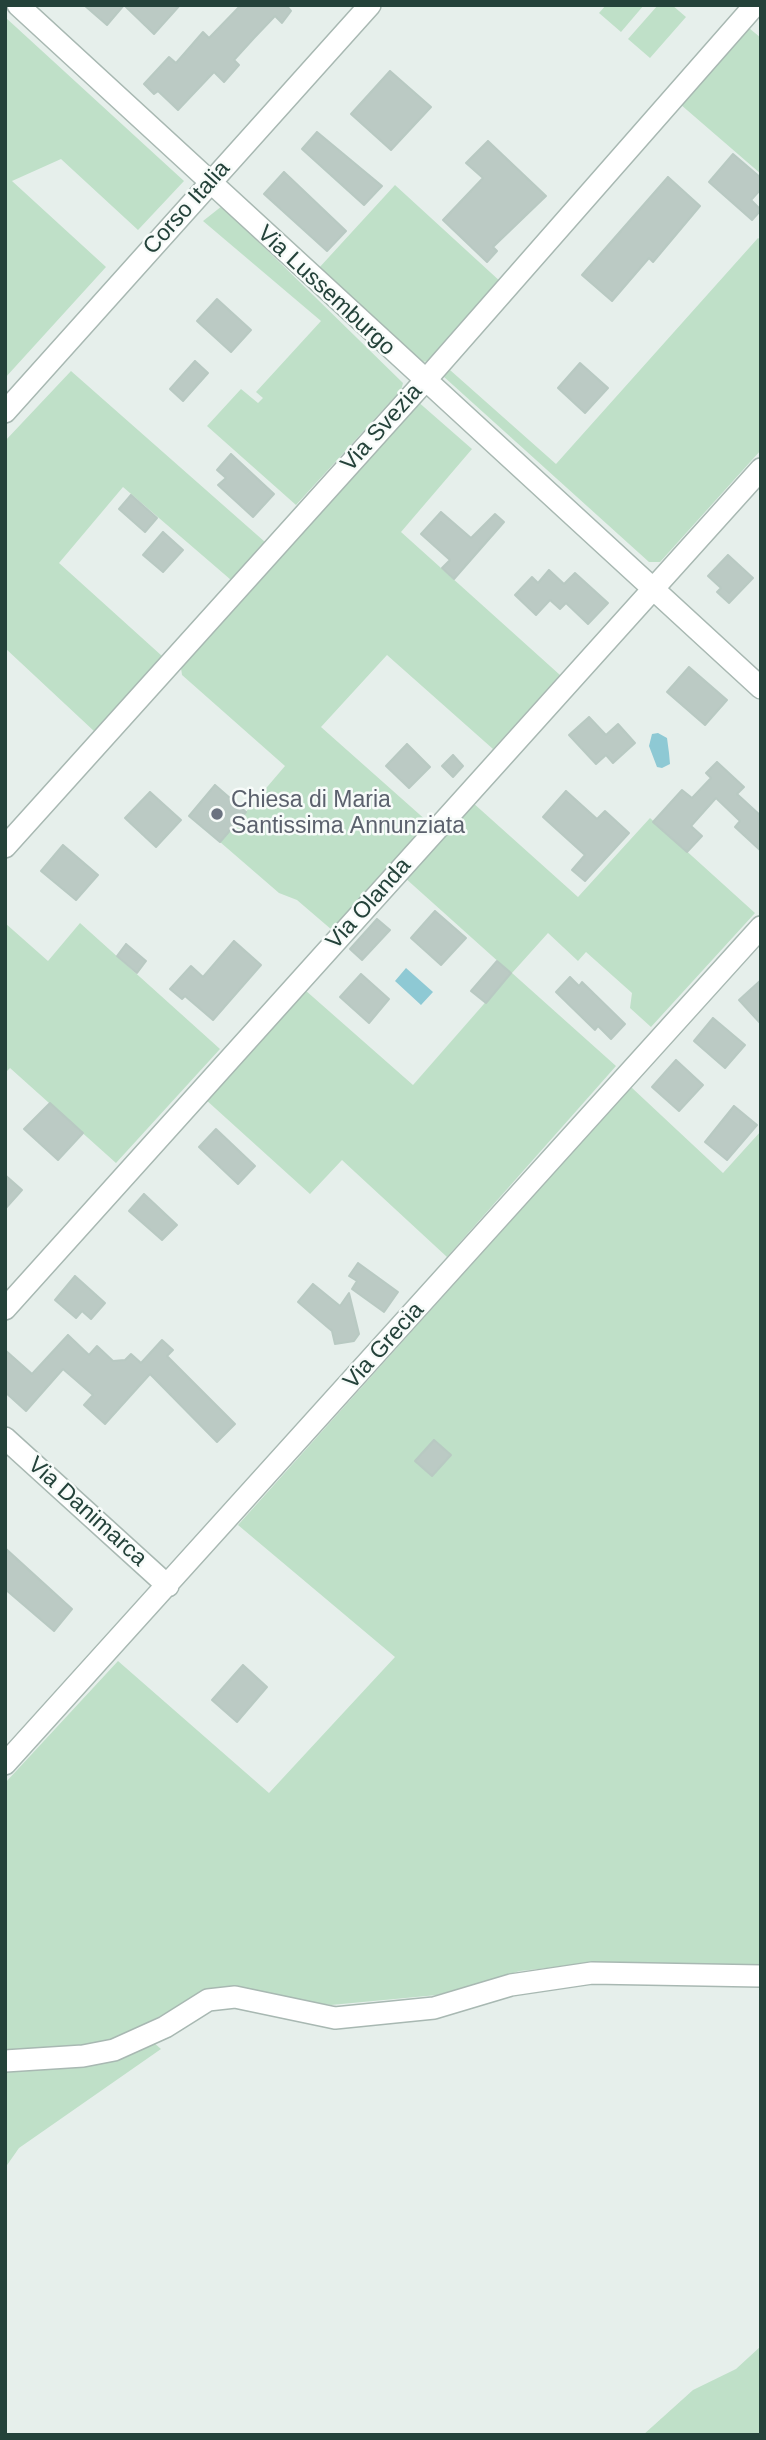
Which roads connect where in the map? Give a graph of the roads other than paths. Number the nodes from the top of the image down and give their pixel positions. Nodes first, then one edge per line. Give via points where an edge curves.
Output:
1 (18, 5) edge
2 (370, 5) edge
3 (755, 5) edge
4 (209, 183) junction
5 (424, 382) junction
6 (5, 412) edge
7 (761, 469) edge
8 (653, 588) junction
9 (761, 688) edge
10 (5, 847) edge
11 (761, 927) edge
12 (5, 1309) edge
13 (5, 1438) edge
14 (168, 1586) junction
15 (5, 1764) edge
16 (761, 1976) edge
17 (5, 2062) edge

1 - 4 street, Via Lussemburgo
2 - 4 street, Corso Italia
3 - 5 street, Via Svezia
4 - 5 street, Via Lussemburgo
4 - 6 street, Corso Italia
5 - 8 street, Via Lussemburgo
5 - 10 street, Via Svezia
7 - 8 street, Via Olanda
8 - 9 street, Via Lussemburgo
8 - 12 street, Via Olanda
11 - 14 street, Via Grecia
13 - 14 street, Via Danimarca
14 - 15 street, Via Grecia
16 - 17 street via 592,1973 511,1985 434,2008 335,2018 234,1997 208,2000 114,2050

